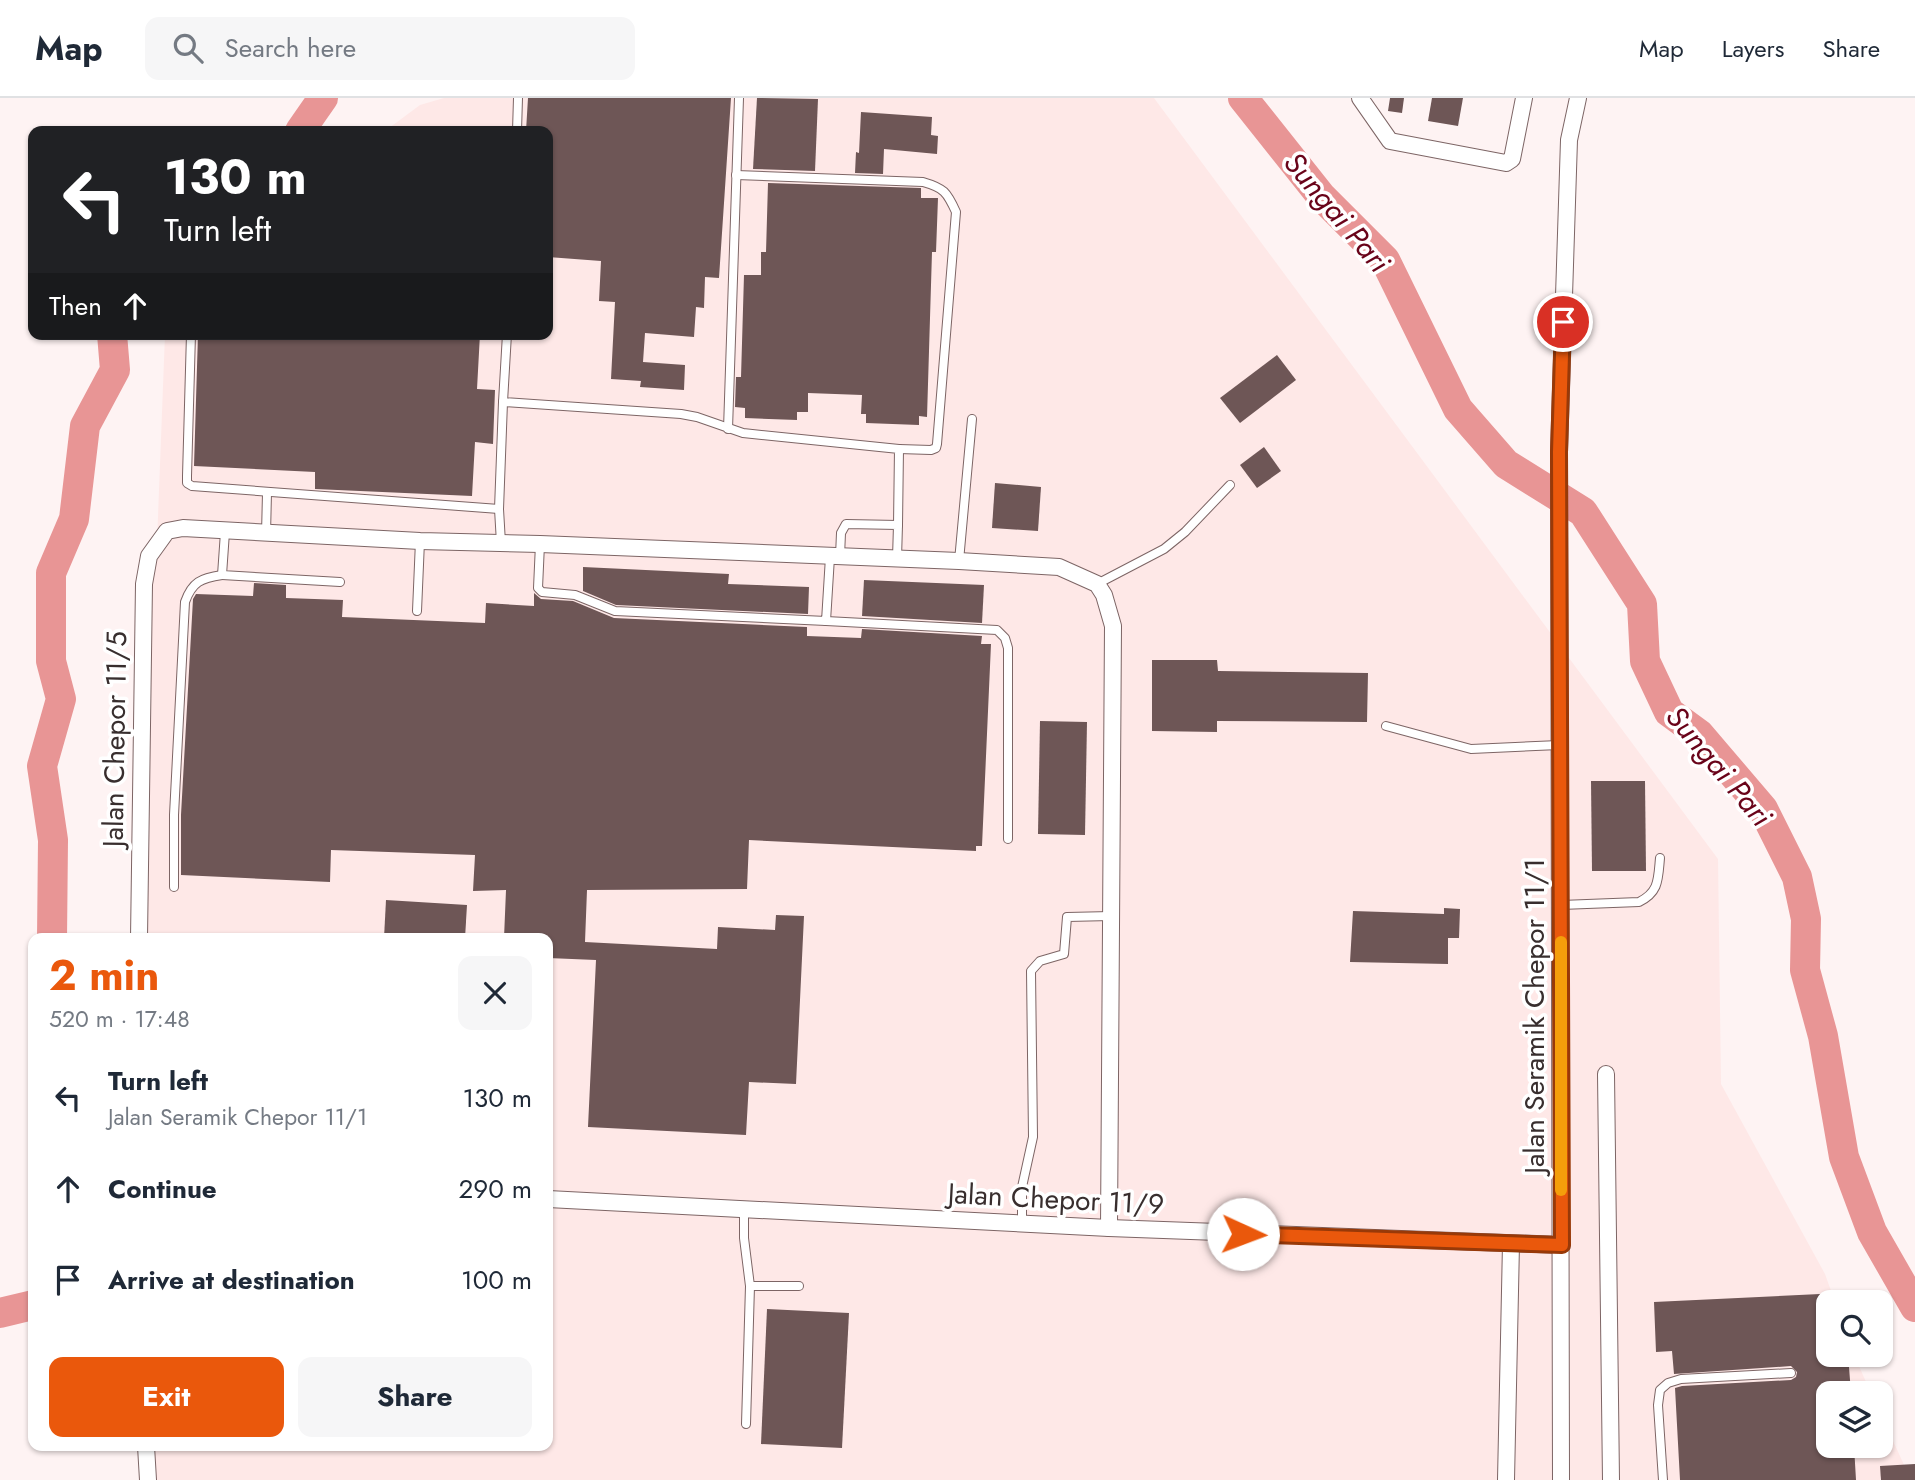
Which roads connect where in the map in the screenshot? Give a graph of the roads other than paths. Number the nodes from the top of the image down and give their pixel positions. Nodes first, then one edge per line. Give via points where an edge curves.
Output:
1 (518, 98) edge
2 (738, 98) edge
3 (1360, 98) edge
4 (1524, 98) edge
5 (1578, 98) edge
6 (517, 126) edge
7 (736, 175) junction
8 (191, 340) edge
9 (507, 340) edge
10 (503, 402) junction
11 (972, 419) dead end
12 (728, 429) junction
13 (899, 449) junction
14 (1230, 485) dead end
15 (267, 492) junction
16 (499, 509) junction
17 (898, 525) junction
18 (225, 532) junction
19 (266, 534) junction
20 (420, 541) junction
21 (500, 543) junction
22 (540, 544) junction
23 (835, 557) junction
24 (897, 558) junction
25 (959, 561) junction
26 (222, 575) junction
27 (340, 582) dead end
28 (1097, 584) junction
29 (417, 611) dead end
30 (826, 621) junction
31 (1386, 726) dead end
32 (1559, 745) junction
33 (1008, 839) dead end
34 (1660, 858) dead end
35 (174, 887) dead end
36 (1561, 905) junction
37 (1111, 916) junction
38 (139, 933) edge
39 (1606, 1074) dead end
40 (553, 1199) edge
41 (744, 1209) junction
42 (1022, 1224) junction
43 (1110, 1228) junction
44 (1511, 1244) junction
45 (1562, 1245) junction
46 (750, 1286) junction
47 (799, 1286) dead end
48 (1791, 1373) dead end
49 (746, 1424) dead end
50 (146, 1451) edge
51 (148, 1480) edge
52 (1506, 1480) edge
53 (1560, 1480) edge
54 (1611, 1480) edge
55 (1663, 1480) edge

1 - 6 lane
2 - 7 lane
3 - 4 street via 1391,141 1498,163 1512,159
5 - 32 street, Jalan Seramik Chepor 11/1 via 1569,140 1559,452
7 - 12 lane
7 - 13 lane via 923,181 941,188 950,198 956,212 937,444 931,450
8 - 15 lane via 187,483
9 - 10 lane
10 - 12 lane via 681,414
10 - 16 lane
11 - 25 lane
12 - 13 lane
13 - 17 lane
14 - 28 lane via 1164,549
15 - 16 lane
15 - 19 lane
16 - 21 lane
17 - 23 lane via 846,524
17 - 24 lane
18 - 19 street
18 - 26 lane
18 - 38 street, Jalan Chepor 11/5 via 167,531 149,556 144,584
19 - 20 street
20 - 21 street
20 - 29 lane
21 - 22 street
22 - 23 street
22 - 30 lane via 538,588 542,592 575,595 615,611
23 - 24 street
23 - 30 lane
24 - 25 street
25 - 28 street via 1059,568
26 - 27 lane
26 - 35 lane via 195,583 185,602
28 - 37 street via 1113,626
30 - 33 lane via 997,630 1005,638
31 - 32 lane via 1471,749
32 - 36 street, Jalan Seramik Chepor 11/1
34 - 36 lane via 1650,897 1639,902
36 - 45 street, Jalan Seramik Chepor 11/1
37 - 42 lane via 1067,918 1064,954 1040,961 1031,971 1033,1137 1022,1187
37 - 43 street
39 - 54 street
40 - 41 street, Jalan Chepor 11/9
41 - 42 street, Jalan Chepor 11/9
41 - 46 lane
42 - 43 street, Jalan Chepor 11/9
43 - 44 street, Jalan Chepor 11/9
44 - 45 street, Jalan Chepor 11/9
44 - 52 street
45 - 53 street, Jalan Seramik Chepor 11/1
46 - 47 lane
46 - 49 lane
48 - 55 lane via 1668,1383 1660,1390 1658,1405
50 - 51 street

